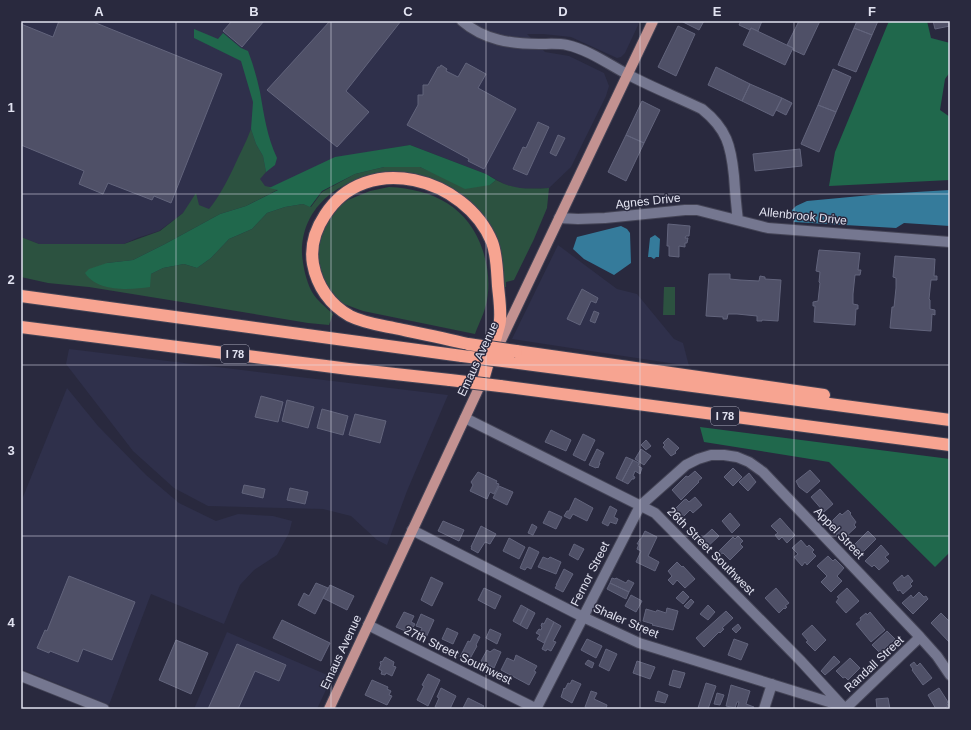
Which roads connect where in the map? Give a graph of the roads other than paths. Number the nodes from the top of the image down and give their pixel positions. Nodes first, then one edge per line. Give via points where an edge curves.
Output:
1 (462, 21) edge
2 (653, 21) edge
3 (628, 74) junction
4 (559, 218) junction
5 (738, 220) junction
6 (950, 242) edge
7 (21, 290) edge
8 (21, 296) edge
9 (88, 305) junction
10 (21, 327) edge
11 (514, 357) junction
12 (483, 380) junction
13 (950, 413) edge
14 (464, 418) junction
15 (950, 420) edge
16 (950, 445) edge
17 (686, 464) joint
18 (640, 506) junction
19 (412, 530) junction
20 (583, 617) junction
21 (368, 625) junction
22 (920, 637) junction
23 (950, 675) edge
24 (21, 676) edge
25 (772, 684) junction
26 (844, 708) edge
27 (104, 709) edge
28 (329, 709) edge
29 (536, 709) edge
30 (764, 709) edge

1 - 3 street via 480,34 495,40 566,45 583,50
2 - 3 main road, Emaus Avenue
3 - 4 main road, Emaus Avenue
3 - 5 street via 702,109 720,126 732,153
4 - 5 street, Agnes Drive via 578,220 697,210
4 - 12 main road, Emaus Avenue
5 - 6 street, Allenbrook Drive via 768,228
7 - 9 highway
8 - 9 highway, I 78
9 - 11 highway, I 78, bridge via 462,356
10 - 16 highway, I 78, bridge
11 - 12 highway, bridge via 468,344 363,322 343,312 334,304 318,282 313,246 315,234 327,211 348,192 369,182 383,179 420,181 447,192 462,202 484,227 492,243 496,261 500,320
11 - 13 highway
11 - 15 highway, I 78
12 - 14 main road, Emaus Avenue
14 - 18 street, 26th Street Southwest
14 - 19 main road, Emaus Avenue
17 - 18 street, Fernor Street
17 - 22 street, Appel Street via 698,459 724,455 737,457 758,468
18 - 20 street, Fernor Street
18 - 26 street, 26th Street Southwest via 655,514
19 - 20 street, Shaler Street
19 - 21 main road, Emaus Avenue
20 - 25 street, Shaler Street via 639,643
20 - 29 street, Fernor Street
21 - 28 main road, Emaus Avenue
21 - 29 street, 27th Street Southwest
22 - 23 street, Appel Street
22 - 26 street, Randall Street
24 - 27 street
25 - 26 street, Shaler Street
25 - 30 street

